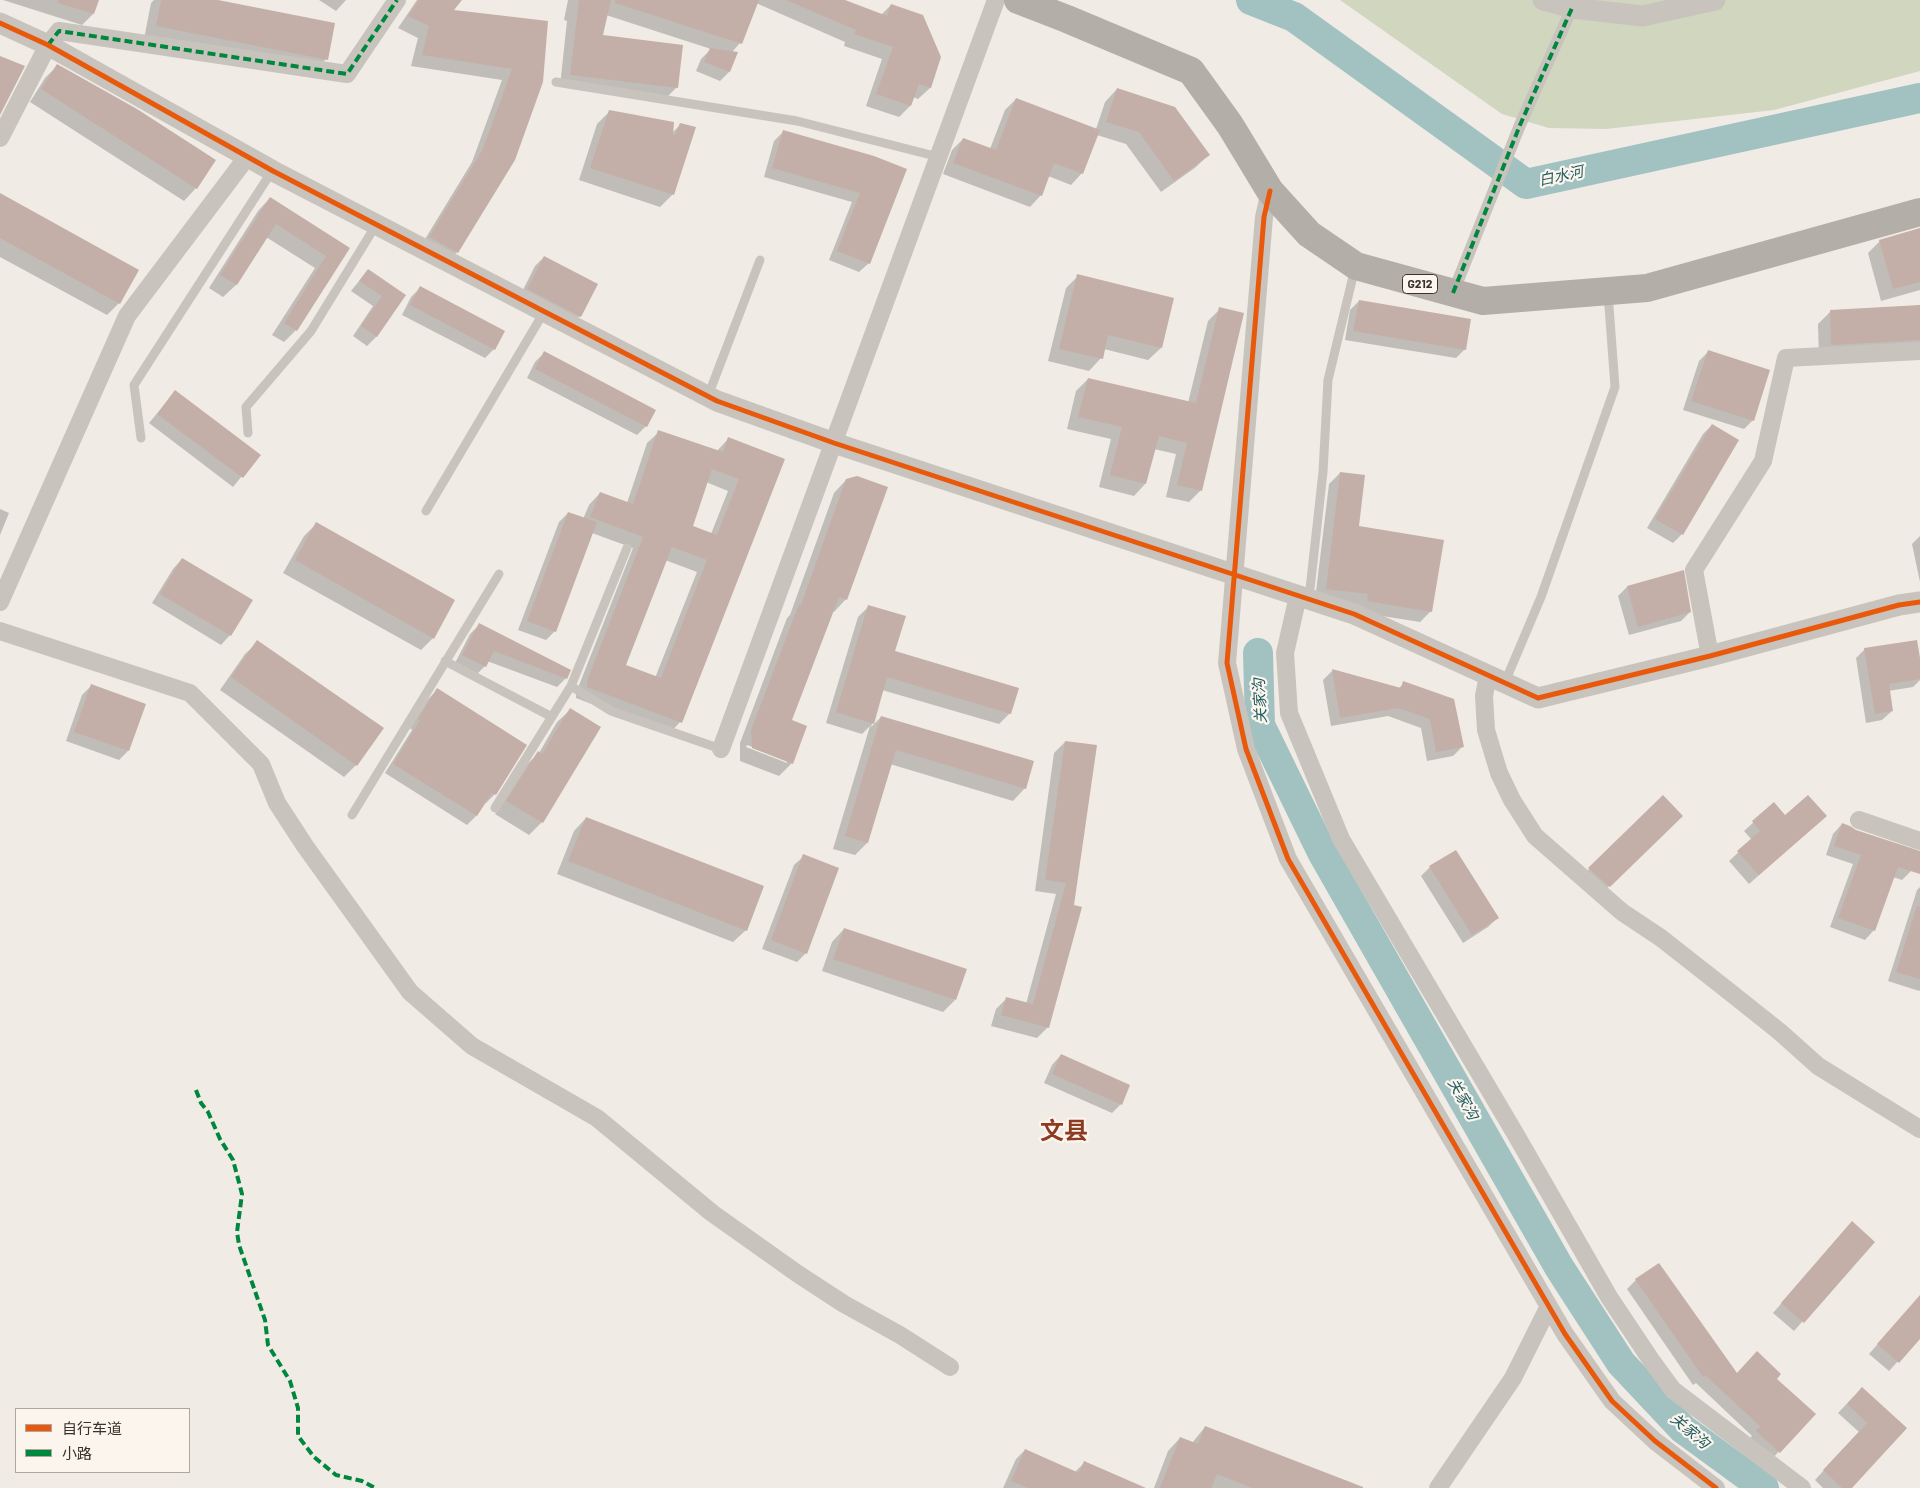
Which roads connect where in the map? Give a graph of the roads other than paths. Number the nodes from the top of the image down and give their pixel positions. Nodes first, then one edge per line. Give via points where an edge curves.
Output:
1 (397, 0) edge
2 (996, 0) edge
3 (1018, 0) edge
4 (1543, 0) edge
5 (1715, 0) edge
6 (1572, 8) junction
7 (0, 23) edge
8 (48, 45) junction
9 (556, 82) dead end
10 (0, 138) edge
11 (247, 157) junction
12 (939, 157) junction
13 (273, 171) junction
14 (1270, 191) junction
15 (1920, 212) edge
16 (376, 224) junction
17 (760, 260) dead end
18 (1356, 266) junction
19 (1456, 284) junction
20 (1608, 291) junction
21 (544, 312) junction
22 (1920, 351) edge
23 (708, 396) junction
24 (248, 433) dead end
25 (141, 438) dead end
26 (834, 442) junction
27 (426, 511) dead end
28 (626, 548) dead end
29 (499, 574) dead end
30 (1233, 574) junction
31 (1304, 597) junction
32 (0, 602) edge
33 (1920, 602) edge
34 (0, 631) edge
35 (1710, 656) junction
36 (445, 661) junction
37 (1496, 679) junction
38 (571, 686) junction
39 (552, 717) junction
40 (721, 749) joint
41 (495, 808) dead end
42 (352, 815) dead end
43 (1859, 820) dead end
44 (1920, 841) edge
45 (1920, 1129) edge
46 (1549, 1306) junction
47 (950, 1367) dead end
48 (1438, 1488) edge
49 (1716, 1488) edge
50 (1802, 1488) edge

1 - 8 street via 347,74 59,31
2 - 12 street
3 - 14 highway, G212 via 1191,71 1230,125
4 - 6 street
5 - 6 street via 1643,16
6 - 19 street via 1520,125
7 - 8 street
8 - 10 street
8 - 11 street
9 - 12 lane via 797,121
11 - 13 street
11 - 32 street via 127,316
12 - 26 street
13 - 16 street
13 - 25 lane via 134,385
14 - 18 highway, G212 via 1309,234
14 - 30 street via 1264,217
15 - 20 highway, G212 via 1647,288
16 - 21 street
16 - 24 lane via 311,331 246,407
17 - 23 lane
18 - 19 highway, G212
18 - 31 lane via 1328,380 1323,472
19 - 20 highway, G212 via 1483,301
20 - 37 lane via 1615,387 1541,597
21 - 23 street
21 - 27 lane
22 - 35 street via 1786,358 1763,461 1694,570
23 - 26 street
26 - 30 street
26 - 40 street
28 - 38 lane
29 - 36 lane
30 - 31 street
30 - 46 street via 1227,663 1246,749 1288,859
31 - 37 street via 1354,614
31 - 50 street via 1285,653 1289,713 1341,839 1609,1297 1650,1360 1674,1390
33 - 35 street
34 - 47 street via 190,693 261,764 277,803 305,846 410,992 472,1046 597,1118 712,1213 798,1274
35 - 37 street via 1538,698
36 - 39 lane
36 - 42 lane
37 - 45 street via 1484,696 1486,730 1512,800 1535,836 1622,912 1726,989 1818,1066
38 - 39 lane
38 - 40 lane via 611,711
39 - 41 lane
43 - 44 street
46 - 48 street via 1513,1378
46 - 49 street via 1612,1401

